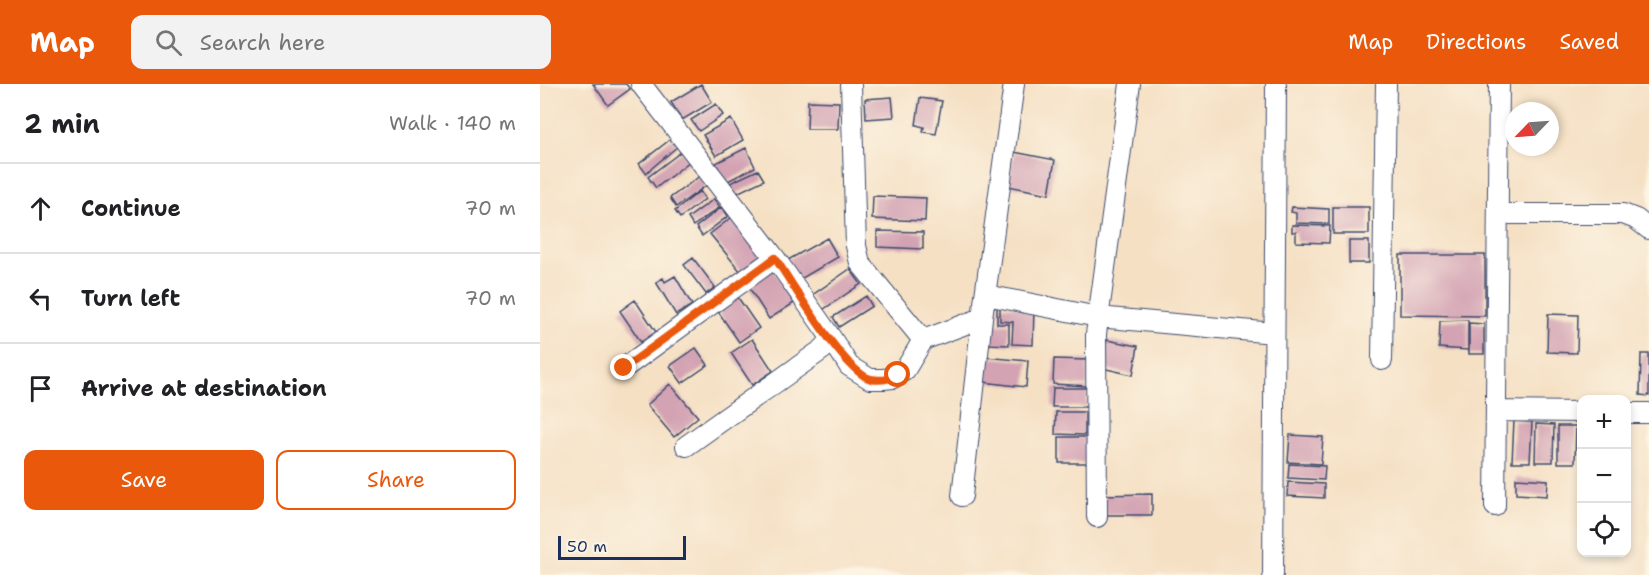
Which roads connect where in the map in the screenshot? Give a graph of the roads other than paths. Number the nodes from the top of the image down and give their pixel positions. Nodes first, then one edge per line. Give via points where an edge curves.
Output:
1 (641, 84) edge
2 (851, 84) edge
3 (1014, 84) edge
4 (1130, 84) edge
5 (1276, 84) edge
6 (1386, 84) edge
7 (1499, 84) edge
8 (1498, 214) junction
9 (1649, 229) edge
10 (775, 258) junction
11 (986, 295) junction
12 (1098, 317) junction
13 (982, 318) junction
14 (1274, 333) junction
15 (832, 339) junction
16 (923, 340) junction
17 (1382, 360) dead end
18 (624, 368) dead end
19 (1496, 411) junction
20 (1577, 412) edge
21 (1631, 413) edge
22 (1649, 414) edge
23 (686, 446) dead end
24 (962, 496) dead end
25 (1495, 506) dead end
26 (1097, 517) dead end
27 (1273, 575) edge

1 - 10 street
2 - 16 street via 855,246 860,263
3 - 11 street
4 - 12 street
5 - 14 street
6 - 17 street
7 - 8 street
8 - 9 street via 1623,214
8 - 19 street
10 - 15 street
10 - 18 street
11 - 12 street
11 - 13 street
12 - 14 street
12 - 26 street
13 - 16 street
13 - 24 street
14 - 27 street
15 - 16 street via 849,366 870,379 883,380 905,370
15 - 23 street
19 - 20 street
19 - 25 street
21 - 22 street

